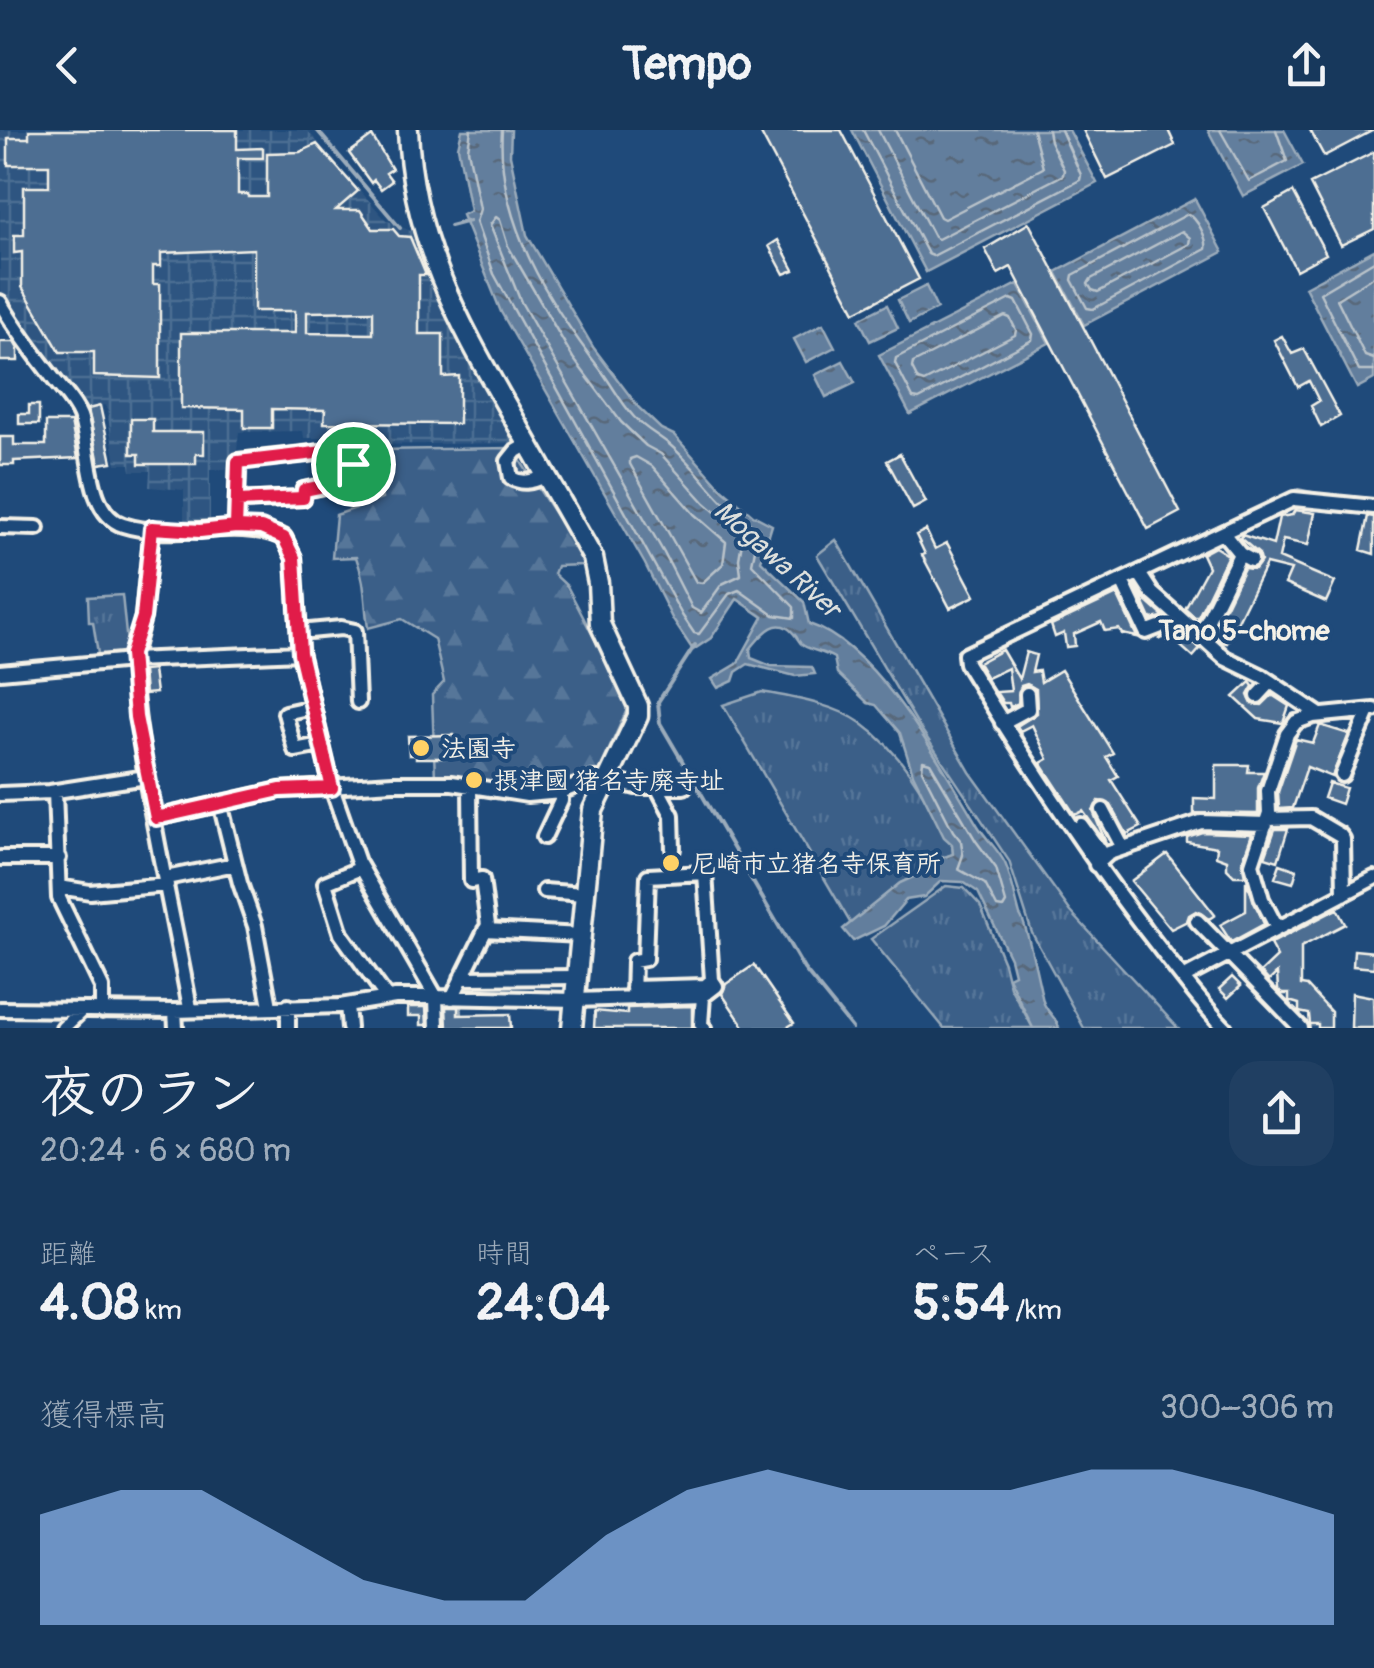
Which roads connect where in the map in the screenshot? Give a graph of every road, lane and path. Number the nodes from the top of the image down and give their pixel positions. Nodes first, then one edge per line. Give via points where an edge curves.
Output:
1 (408, 130) edge
2 (0, 302) edge
3 (528, 444) junction
4 (546, 476) junction
5 (237, 501) junction
6 (1374, 507) edge
7 (236, 527) junction
8 (0, 528) edge
9 (37, 528) dead end
10 (152, 528) junction
11 (1223, 533) junction
12 (1139, 573) junction
13 (1122, 581) junction
14 (298, 632) junction
15 (1151, 632) dead end
16 (1200, 636) junction
17 (300, 653) junction
18 (132, 660) junction
19 (0, 672) edge
20 (1271, 682) junction
21 (1026, 694) dead end
22 (1258, 696) dead end
23 (358, 702) dead end
24 (312, 707) junction
25 (1372, 710) edge
26 (1320, 715) junction
27 (1002, 723) junction
28 (321, 745) junction
29 (146, 776) junction
30 (1342, 776) dead end
31 (606, 779) junction
32 (658, 787) junction
33 (684, 787) dead end
34 (332, 788) junction
35 (470, 788) junction
36 (55, 791) junction
37 (562, 792) junction
38 (0, 794) edge
39 (220, 803) junction
40 (1103, 810) dead end
41 (156, 818) junction
42 (1266, 822) junction
43 (1081, 826) dead end
44 (544, 836) dead end
45 (1123, 848) junction
46 (673, 849) dead end
47 (0, 858) edge
48 (60, 858) junction
49 (1100, 861) junction
50 (235, 864) junction
51 (361, 868) junction
52 (1374, 878) edge
53 (166, 882) junction
54 (59, 887) junction
55 (544, 891) dead end
56 (584, 894) junction
57 (1344, 894) junction
58 (1198, 920) dead end
59 (1277, 928) junction
60 (486, 930) junction
61 (581, 936) junction
62 (1228, 953) junction
63 (577, 977) junction
64 (462, 978) junction
65 (1182, 978) junction
66 (712, 980) junction
67 (633, 993) junction
68 (703, 996) junction
69 (436, 997) junction
70 (387, 998) junction
71 (452, 998) junction
72 (575, 1000) junction
73 (347, 1005) junction
74 (270, 1006) junction
75 (288, 1006) junction
76 (190, 1008) junction
77 (0, 1009) edge
78 (81, 1011) junction
79 (102, 1011) junction
80 (175, 1011) junction
81 (62, 1028) edge
82 (176, 1028) edge
83 (288, 1028) edge
84 (349, 1028) edge
85 (438, 1028) edge
86 (572, 1028) edge
87 (704, 1028) edge
88 (1224, 1028) edge
89 (1301, 1028) edge

1 - 3 street via 414,189 437,274
2 - 10 street via 76,406 104,512 126,526
3 - 4 street
3 - 4 street via 508,462 512,478 520,483
4 - 31 street via 593,558 600,624 638,706
5 - 5 street via 238,462 341,450 353,464 353,480 304,490 303,498
5 - 7 street
6 - 11 street via 1294,500
7 - 10 street
7 - 14 street via 284,538 294,558
8 - 9 street
10 - 18 street
11 - 12 street
11 - 16 street via 1246,557
12 - 13 street
12 - 16 street
13 - 15 street
13 - 27 street via 965,655
14 - 17 street
14 - 23 street via 355,631
16 - 20 street
17 - 18 street
17 - 24 street
18 - 19 street
18 - 29 street
20 - 22 street
20 - 26 street
21 - 27 street via 1028,709
24 - 28 street
24 - 28 street via 285,713 295,750
25 - 26 street
25 - 30 street
26 - 42 street via 1296,722 1288,734 1268,791
27 - 49 street
28 - 34 street
29 - 36 street
29 - 41 street
31 - 32 street
31 - 37 street
31 - 56 street via 590,824
32 - 33 street
32 - 46 street via 672,815
34 - 35 street
34 - 39 street
34 - 51 street
35 - 37 street
35 - 60 street via 471,881 482,879
36 - 38 street
36 - 48 street
37 - 44 street
39 - 41 street
39 - 50 street
40 - 45 street
41 - 53 street
42 - 45 street via 1201,822
42 - 57 street via 1311,818 1340,835
42 - 59 street via 1252,864
43 - 49 street
45 - 49 street
47 - 48 street
48 - 54 street
49 - 65 street
50 - 53 street
50 - 74 street
51 - 69 street
51 - 70 street via 325,883 342,934
52 - 57 street
53 - 54 street via 90,892
53 - 76 street
54 - 79 street via 62,910 102,987
55 - 56 street
56 - 61 street
57 - 59 street
58 - 62 street
59 - 62 street
60 - 61 street
60 - 64 street
61 - 63 street
62 - 65 street
62 - 89 street
63 - 64 street
63 - 72 street
64 - 71 street
65 - 88 street
66 - 67 street
66 - 67 street via 704,872 648,876 645,959 634,961
66 - 68 street via 716,986
67 - 68 street
67 - 72 street
68 - 87 street
69 - 70 street
69 - 71 street
69 - 85 street
70 - 73 street
71 - 72 street
72 - 86 street
73 - 75 street
73 - 84 street
74 - 75 street
74 - 76 street
75 - 83 street
76 - 80 street
77 - 78 street
78 - 79 street
78 - 81 street
79 - 80 street
80 - 82 street

